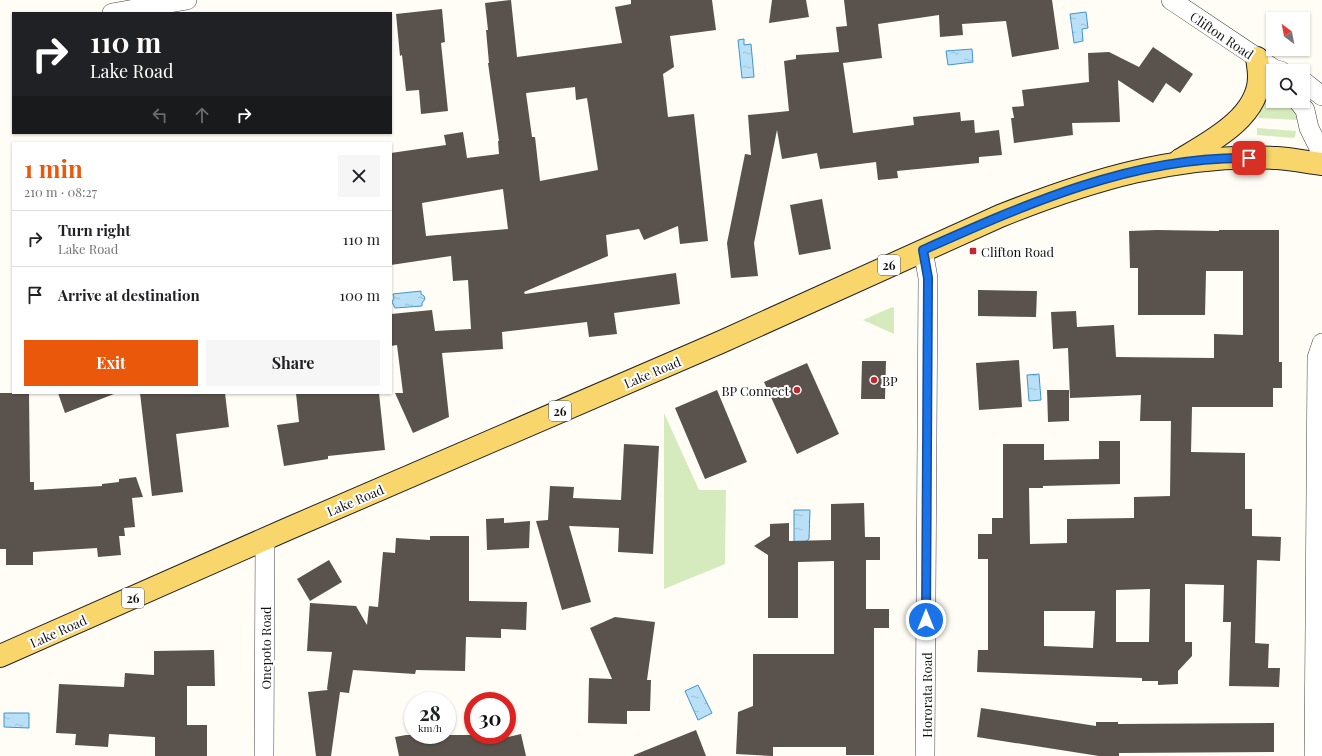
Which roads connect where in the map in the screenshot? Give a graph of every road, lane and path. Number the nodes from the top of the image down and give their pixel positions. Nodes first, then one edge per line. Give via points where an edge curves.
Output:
1 (187, 0) edge
2 (1171, 0) edge
3 (118, 12) edge
4 (1267, 64) edge
5 (1266, 72) edge
6 (1310, 87) edge
7 (1322, 96) edge
8 (1303, 108) edge
9 (1322, 154) edge
10 (1174, 164) junction
11 (1322, 164) edge
12 (923, 250) junction
13 (1322, 342) edge
14 (265, 539) junction
15 (0, 656) edge
16 (264, 756) edge
17 (926, 756) edge
18 (1314, 756) edge

1 - 3 street
2 - 4 street, Clifton Road
5 - 10 main road via 1259,77 1254,96 1244,114 1223,132
6 - 7 street
8 - 9 street via 1309,128
10 - 11 main road, Lake Road / 26 via 1235,158 1278,158
10 - 12 main road, Lake Road / 26 via 1133,171 1043,198
12 - 14 main road, Lake Road / 26 via 721,342
12 - 17 street, Hororata Road via 928,278
13 - 18 street via 1317,358 1316,379
14 - 15 main road, Lake Road / 26
14 - 16 street, Onepoto Road

